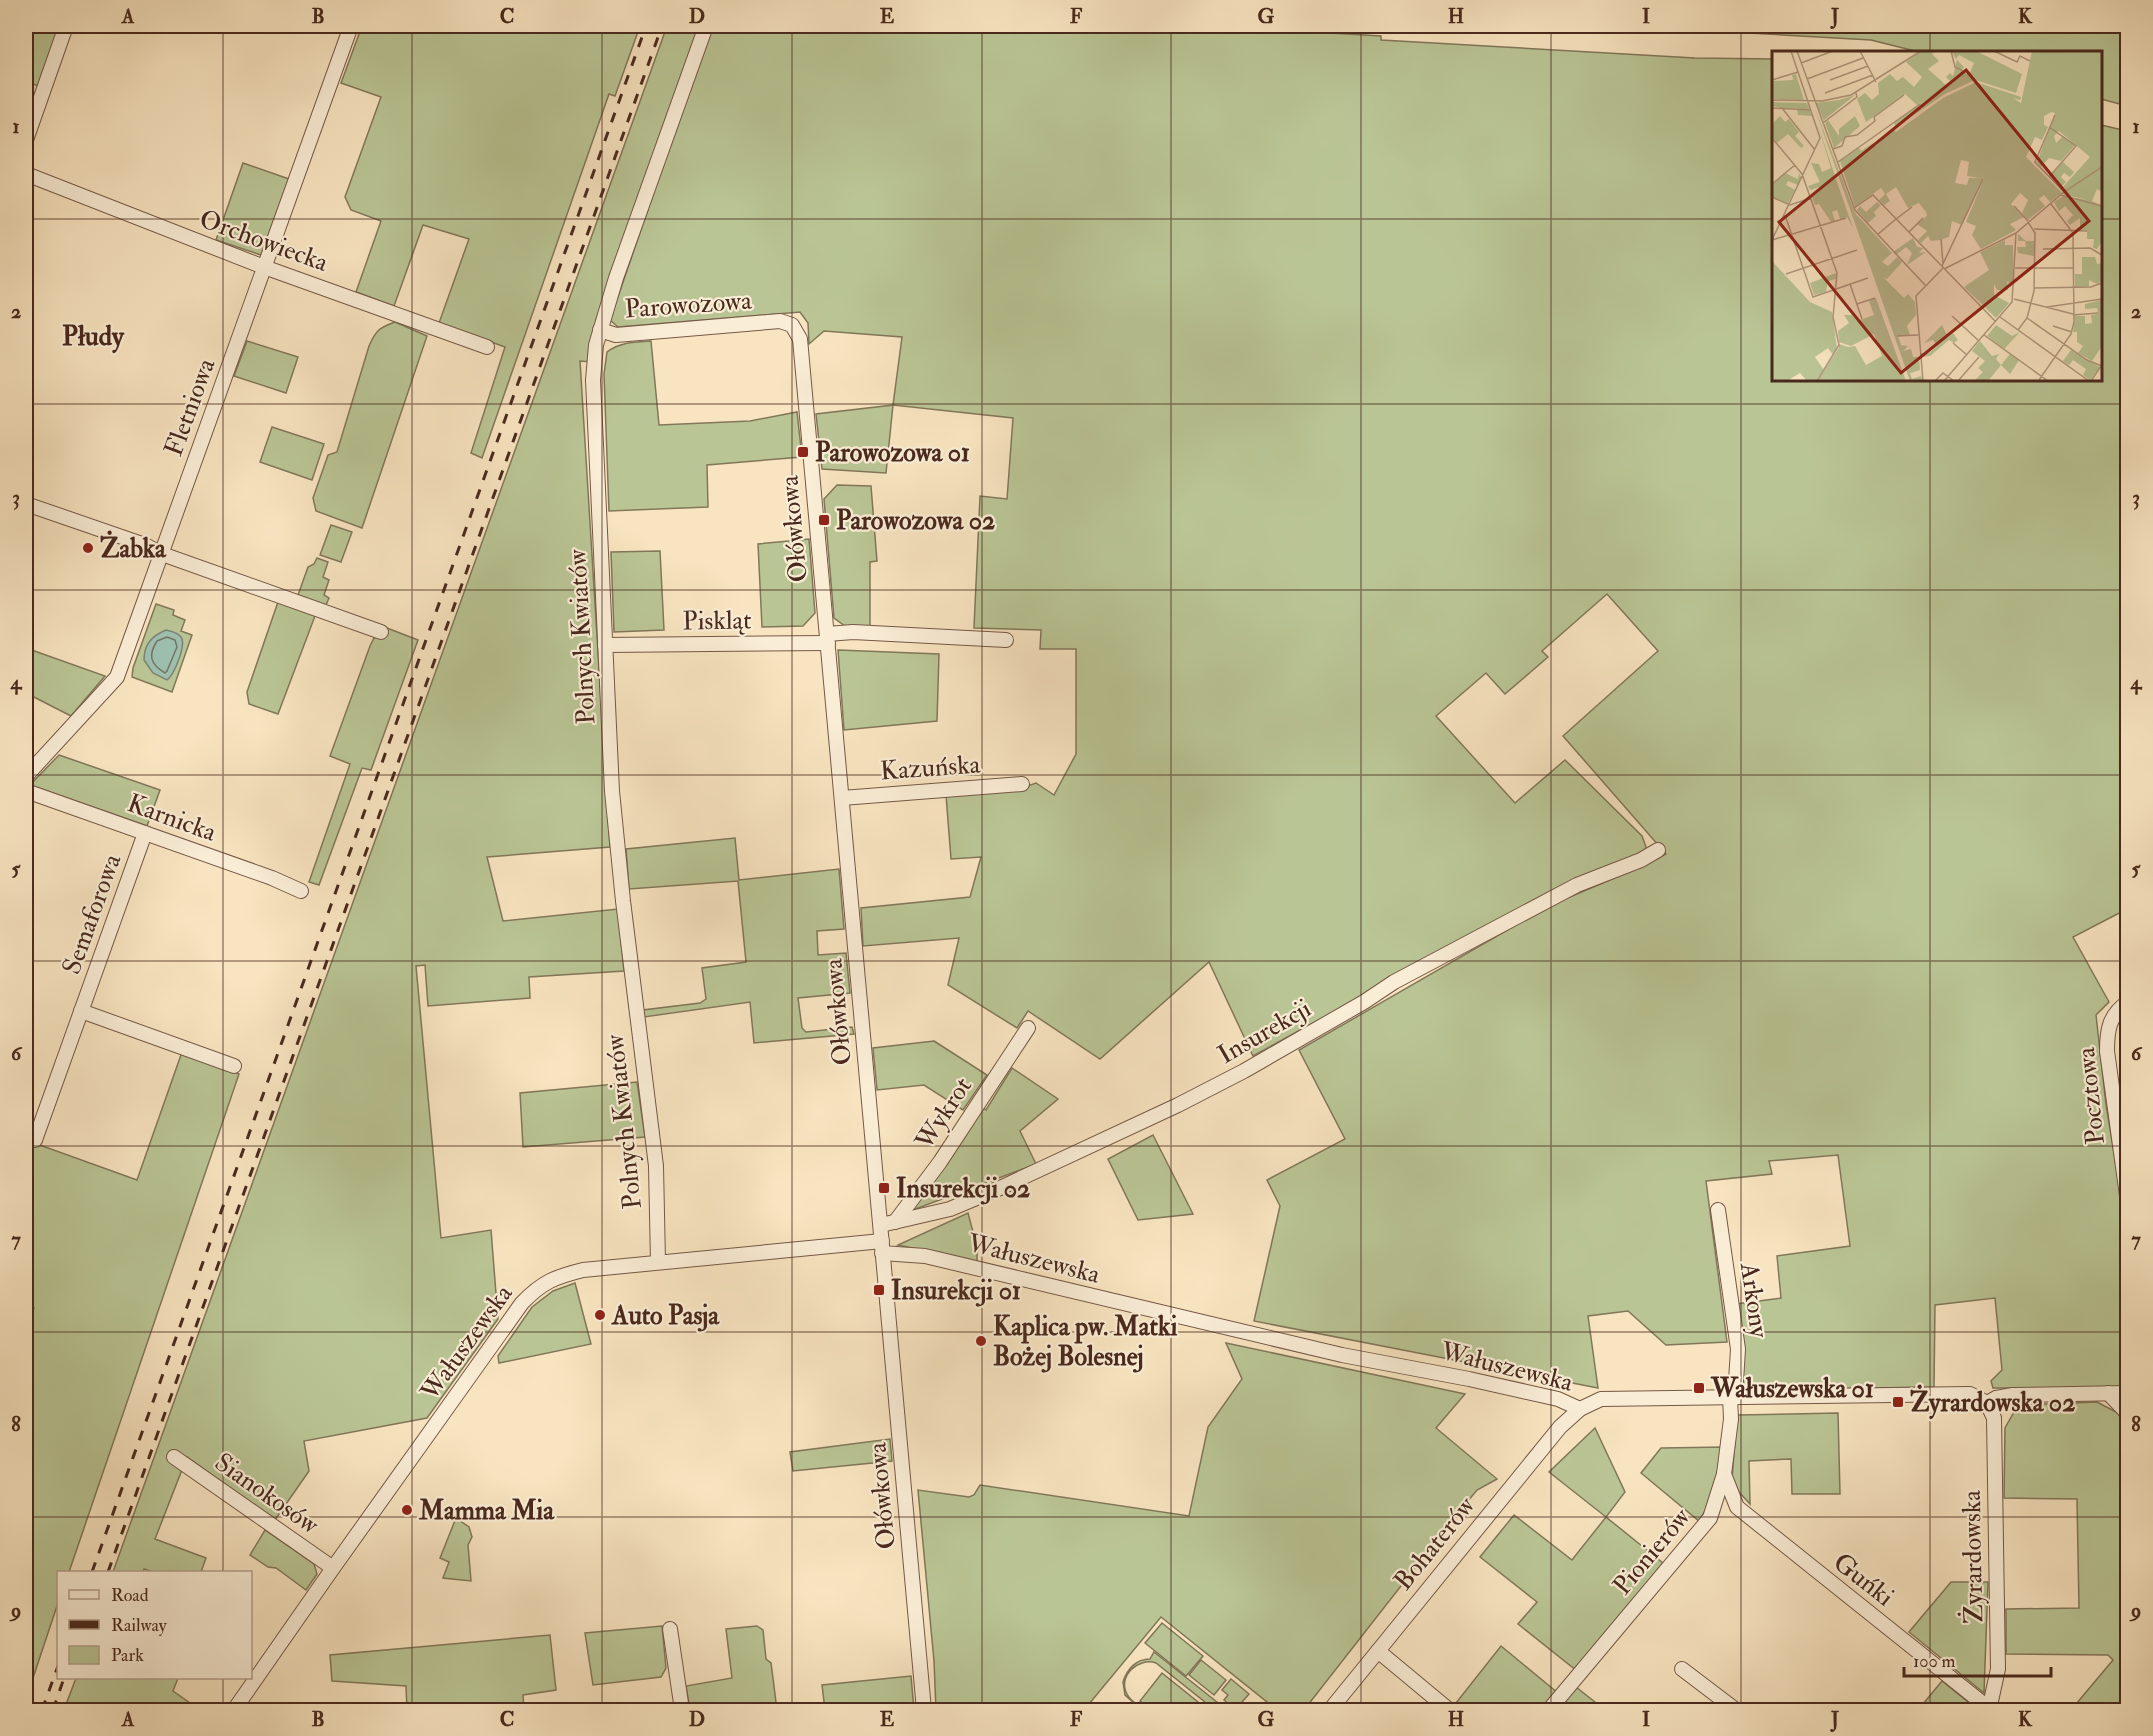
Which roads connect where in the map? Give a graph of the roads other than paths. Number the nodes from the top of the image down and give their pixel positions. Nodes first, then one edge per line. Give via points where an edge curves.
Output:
1 (66, 26) edge
2 (351, 26) edge
3 (706, 26) edge
4 (26, 140) edge
5 (26, 174) edge
6 (264, 267) junction
7 (780, 321) joint
8 (600, 330) junction
9 (487, 347) dead end
10 (26, 504) edge
11 (162, 554) junction
12 (381, 632) dead end
13 (828, 638) junction
14 (1006, 640) dead end
15 (605, 645) junction
16 (26, 776) edge
17 (1022, 784) dead end
18 (26, 790) edge
19 (842, 798) junction
20 (145, 833) junction
21 (1658, 850) dead end
22 (301, 891) dead end
23 (2127, 1002) edge
24 (81, 1011) junction
25 (1028, 1028) dead end
26 (234, 1066) dead end
27 (35, 1140) dead end
28 (2127, 1203) edge
29 (1718, 1209) dead end
30 (888, 1223) junction
31 (882, 1247) junction
32 (658, 1262) junction
33 (2108, 1393) junction
34 (2127, 1393) edge
35 (1733, 1397) junction
36 (1987, 1403) junction
37 (1580, 1409) junction
38 (2127, 1414) edge
39 (174, 1457) dead end
40 (1724, 1474) junction
41 (333, 1568) junction
42 (670, 1629) dead end
43 (1378, 1651) junction
44 (1682, 1669) dead end
45 (234, 1710) edge
46 (682, 1710) edge
47 (924, 1710) edge
48 (1330, 1710) edge
49 (1449, 1710) edge
50 (1549, 1710) edge
51 (1736, 1710) edge
52 (1990, 1710) edge

1 - 4 street
2 - 6 street, Fletniowa
3 - 8 street, Polnych Kwiatów
5 - 6 street, Orchowiecka
6 - 9 street, Orchowiecka
6 - 11 street, Fletniowa
7 - 8 street, Parowozowa via 616,335
7 - 13 street, Ołówkowa via 792,325 800,339
8 - 15 street, Polnych Kwiatów via 593,380
10 - 11 street
11 - 12 street
11 - 16 street, Fletniowa via 117,677
13 - 14 street, Piskląt via 853,632
13 - 15 street, Piskląt
13 - 19 street, Ołówkowa
15 - 32 street, Polnych Kwiatów via 612,791 656,1166
17 - 19 street, Kazuńska
18 - 20 street, Karnicka
19 - 30 street, Ołówkowa
20 - 22 street, Karnicka
20 - 24 street, Semaforowa
21 - 30 street, Insurekcji via 1577,885 1394,982 1244,1071 1178,1105 950,1209
23 - 28 street, Pocztowa via 2110,1020 2107,1035
24 - 26 street, Semaforowa
24 - 27 street, Semaforowa
25 - 30 street, Wykrot via 935,1169
29 - 35 street, Arkony via 1738,1349
30 - 31 street, Ołówkowa
31 - 32 street, Wałuszewska
31 - 37 street, Wałuszewska via 1342,1355 1558,1399
31 - 47 street, Ołówkowa
32 - 41 street, Wałuszewska via 583,1270 558,1276 535,1289
33 - 34 street
33 - 36 street via 2013,1395
33 - 38 street
35 - 36 street, Wałuszewska via 1970,1394
35 - 37 street, Wałuszewska via 1601,1399
35 - 40 street, Pionierów
36 - 52 street, Żyrardowska via 1994,1421 1998,1669
37 - 43 street, Bohaterów via 1560,1427
39 - 41 street, Sianokosów
40 - 50 street, Pionierów via 1710,1518
40 - 52 street, Guńki via 1737,1507
41 - 45 street, Wałuszewska
42 - 46 street
43 - 48 street, Bohaterów
43 - 49 street
44 - 51 street

